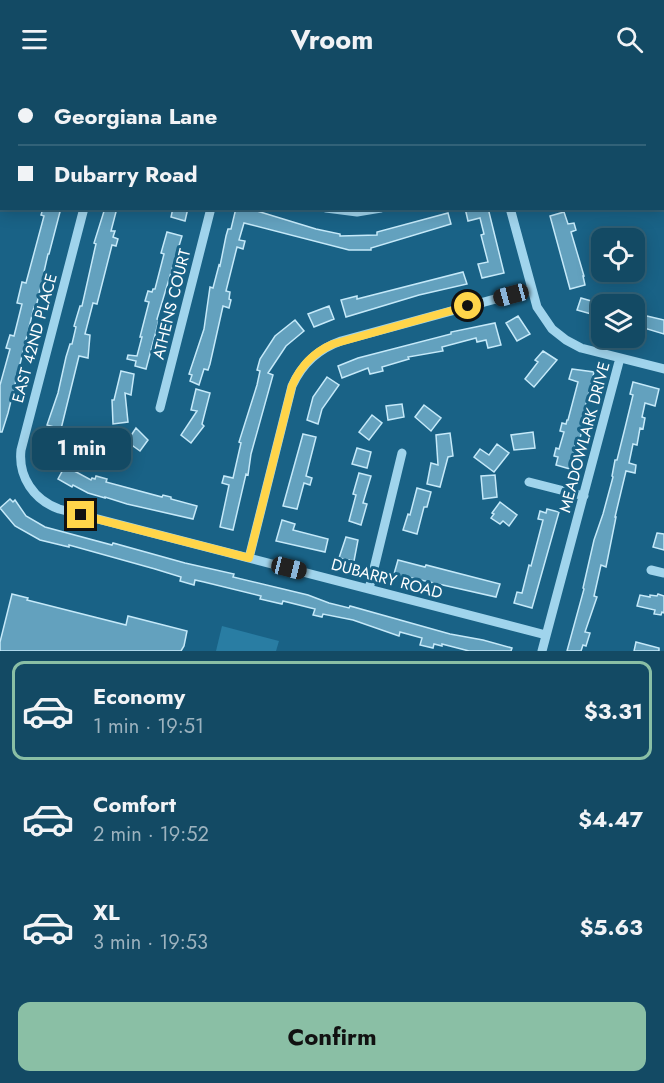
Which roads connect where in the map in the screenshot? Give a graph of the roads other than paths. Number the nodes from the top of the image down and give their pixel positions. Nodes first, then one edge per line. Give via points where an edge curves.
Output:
1 (83, 210) edge
2 (210, 210) edge
3 (342, 210) edge
4 (369, 210) edge
5 (511, 210) edge
6 (532, 289) junction
7 (620, 358) junction
8 (664, 369) edge
9 (160, 408) dead end
10 (402, 453) dead end
11 (24, 476) joint
12 (529, 482) dead end
13 (584, 496) junction
14 (249, 558) junction
15 (651, 570) dead end
16 (664, 573) edge
17 (369, 589) junction
18 (546, 635) junction
19 (542, 651) edge

1 - 11 street, EAST 42ND PLACE via 21,450
2 - 9 street, ATHENS COURT
3 - 4 street
5 - 6 street, MEADOWLARK DRIVE
6 - 7 street, MEADOWLARK DRIVE via 537,307 558,335 581,348
6 - 14 street via 341,341 315,355 292,386
7 - 8 street
7 - 13 street, MEADOWLARK DRIVE
10 - 17 street
11 - 14 street, DUBARRY ROAD via 38,497 60,509
12 - 13 street
13 - 18 street, MEADOWLARK DRIVE
14 - 17 street, DUBARRY ROAD
15 - 16 street
17 - 18 street, DUBARRY ROAD
18 - 19 street, MEADOWLARK DRIVE

